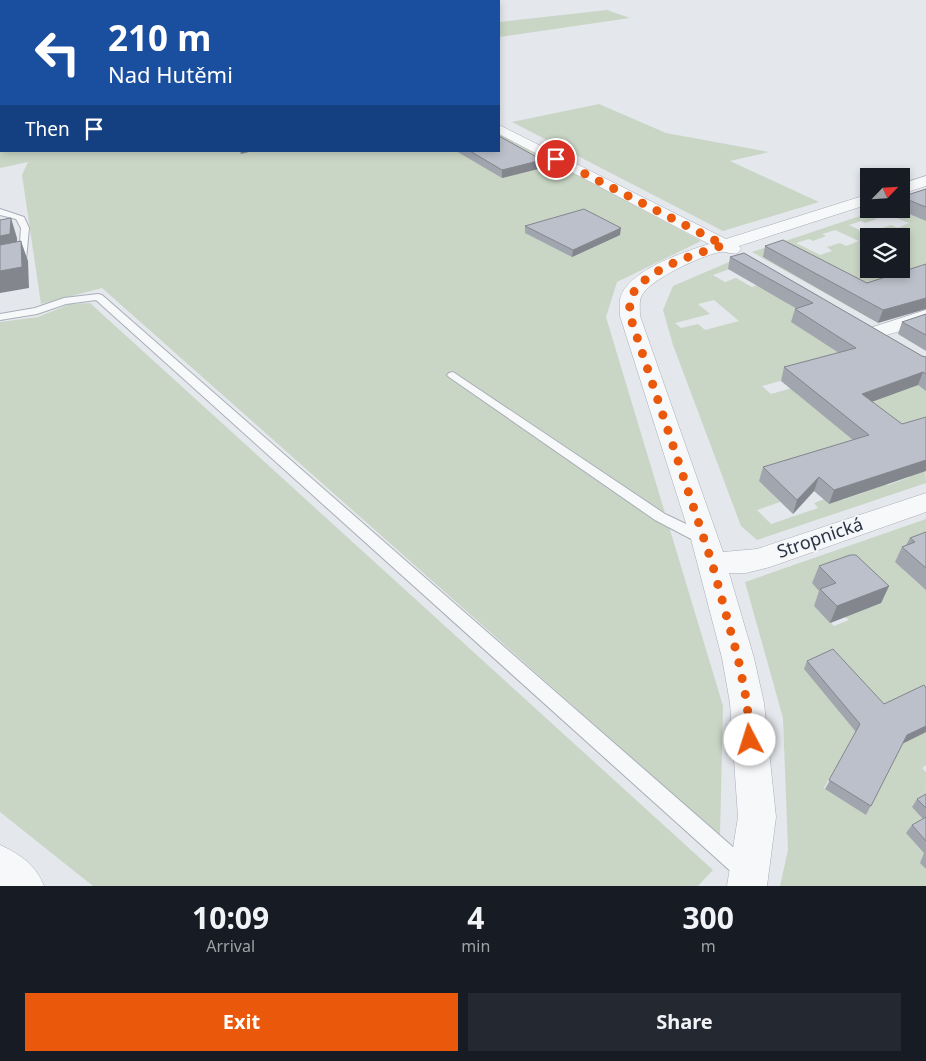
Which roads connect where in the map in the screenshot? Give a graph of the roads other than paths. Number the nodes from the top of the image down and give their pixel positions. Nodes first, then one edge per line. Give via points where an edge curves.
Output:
1 (500, 130) edge
2 (926, 181) edge
3 (910, 186) edge
4 (860, 202) edge
5 (0, 212) edge
6 (724, 245) junction
7 (748, 258) edge
8 (0, 262) edge
9 (0, 316) edge
10 (926, 316) edge
11 (901, 347) edge
12 (453, 375) dead end
13 (926, 502) edge
14 (708, 551) junction
15 (0, 865) edge
16 (748, 880) edge
17 (24, 886) edge

1 - 6 street
2 - 3 street
4 - 6 street
5 - 8 lane via 20,217 25,228 23,258
6 - 7 street
6 - 14 street via 650,275 630,299 630,316
9 - 16 lane via 36,311 64,301 98,297
10 - 11 street via 869,327
12 - 14 lane
13 - 14 street, Stropnická via 760,559 746,562
14 - 16 street via 747,703 757,817
15 - 17 street

